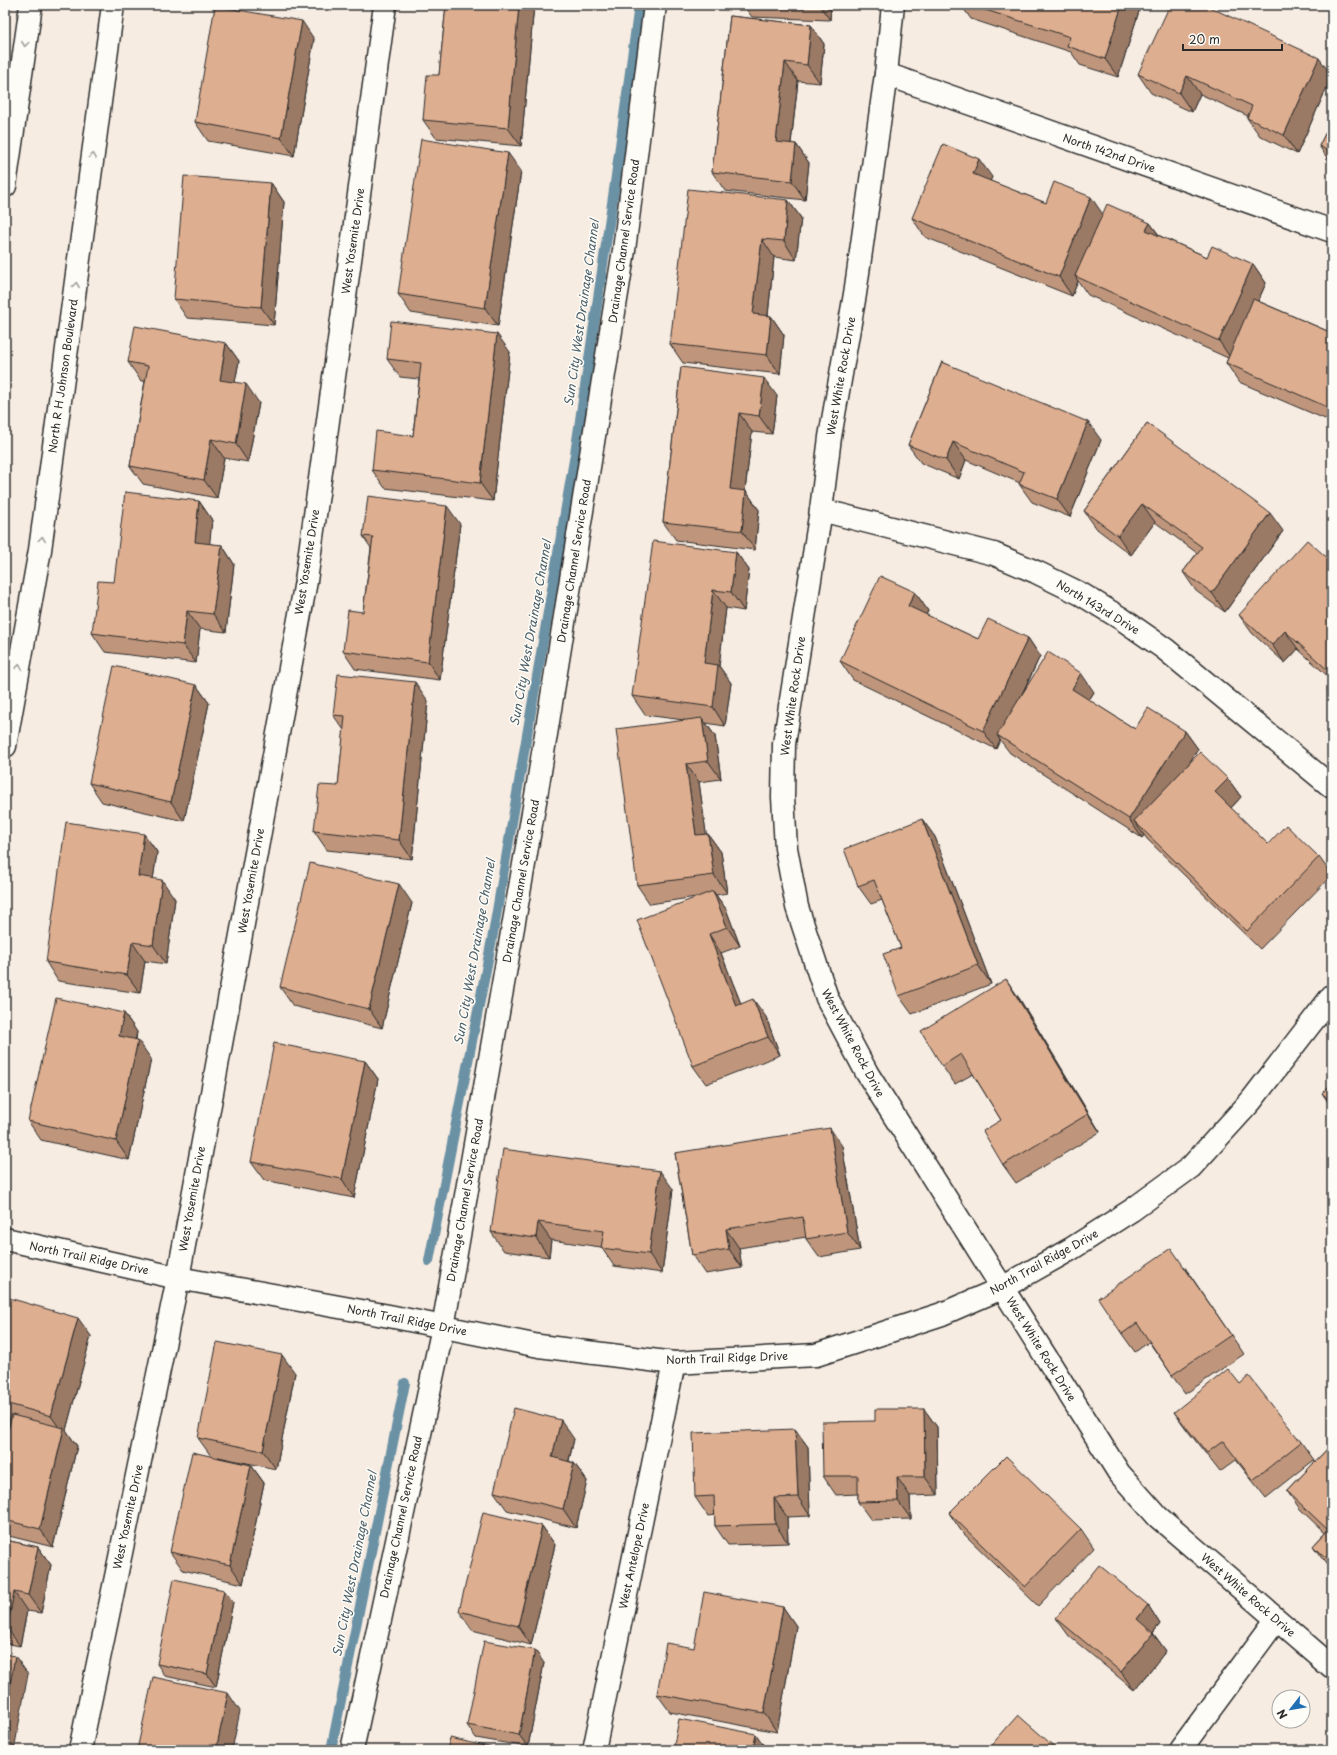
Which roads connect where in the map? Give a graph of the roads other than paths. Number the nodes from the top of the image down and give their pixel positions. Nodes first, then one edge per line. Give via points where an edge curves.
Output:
1 (31, 5) edge
2 (113, 5) edge
3 (385, 5) edge
4 (655, 5) edge
5 (893, 5) edge
6 (886, 74) junction
7 (5, 186) edge
8 (1332, 231) edge
9 (821, 510) junction
10 (5, 746) edge
11 (1332, 788) edge
12 (1332, 996) edge
13 (5, 1239) edge
14 (178, 1278) junction
15 (1002, 1288) junction
16 (437, 1326) junction
17 (674, 1363) junction
18 (1276, 1620) junction
19 (1332, 1667) edge
20 (80, 1750) edge
21 (352, 1750) edge
22 (594, 1750) edge
23 (1180, 1750) edge

1 -> 7 street
10 -> 2 street, North R H Johnson Boulevard via 40,550
3 - 14 street, West Yosemite Drive via 306,581
4 - 16 street, Drainage Channel Service Road via 624,250 548,720
5 - 6 street, West White Rock Drive
6 - 8 street, North 142nd Drive
6 - 9 street, West White Rock Drive
9 - 11 street, North 143rd Drive via 994,554 1081,594 1165,649
9 - 15 street, West White Rock Drive via 784,744 783,797 786,848 797,907 826,998 867,1073
12 - 15 street, North Trail Ridge Drive via 1251,1101 1191,1167 1132,1210 1071,1249
13 - 14 street, North Trail Ridge Drive
14 - 16 street, North Trail Ridge Drive
14 - 20 street, West Yosemite Drive
15 - 17 street, North Trail Ridge Drive via 942,1314 816,1355
15 - 18 street, West White Rock Drive via 1119,1472 1158,1517
16 - 17 street, North Trail Ridge Drive via 538,1346
16 - 21 street, Drainage Channel Service Road
17 - 22 street, West Antelope Drive
18 - 19 street, West White Rock Drive
18 - 23 street

